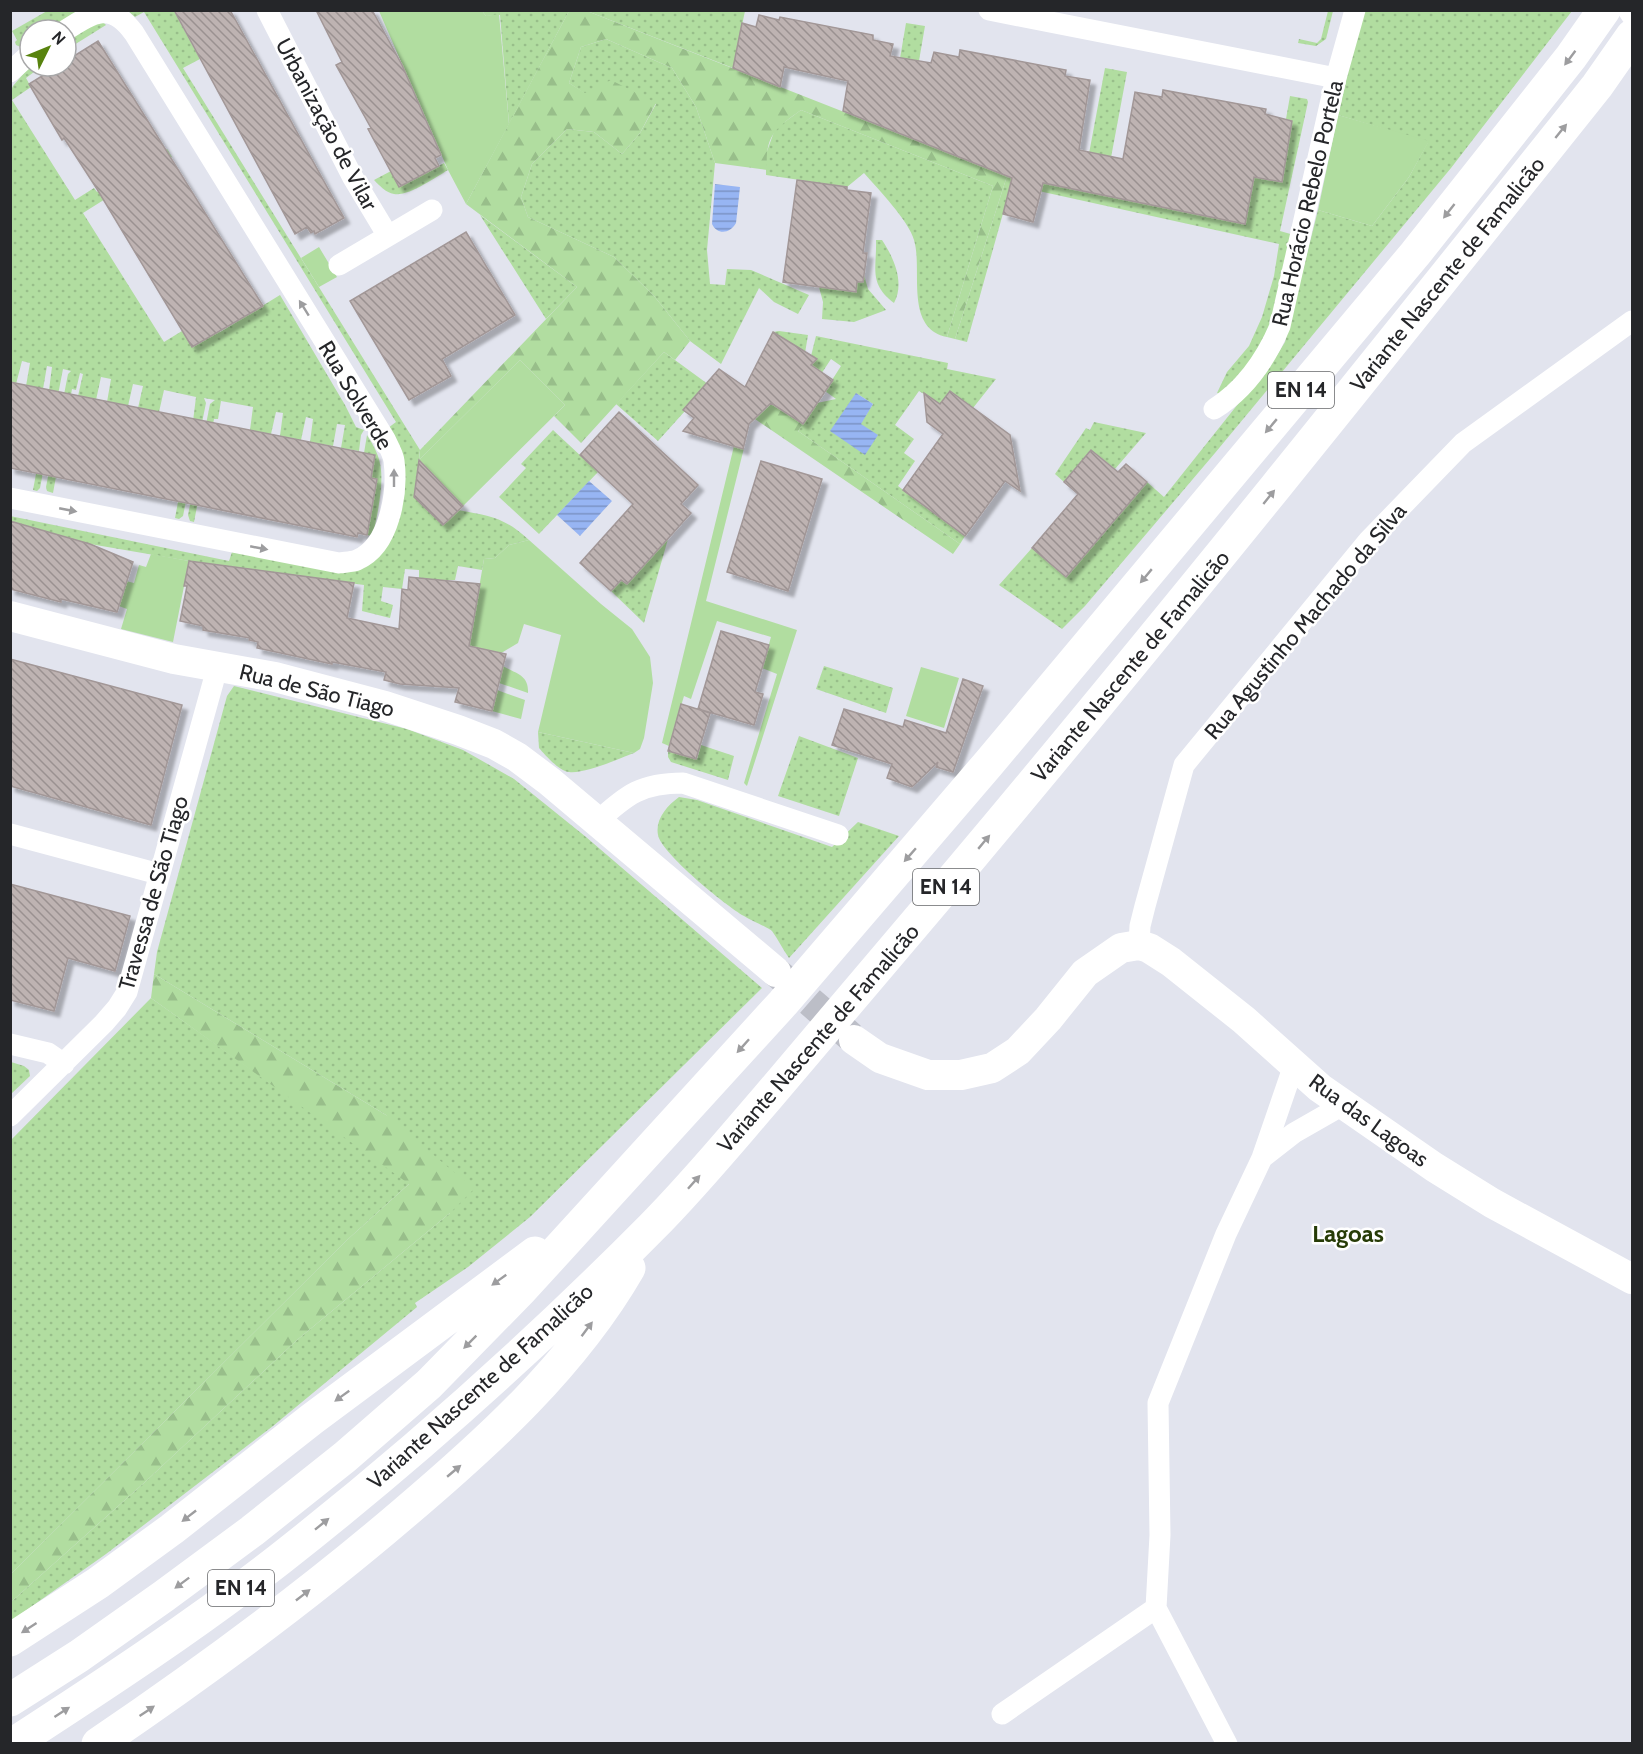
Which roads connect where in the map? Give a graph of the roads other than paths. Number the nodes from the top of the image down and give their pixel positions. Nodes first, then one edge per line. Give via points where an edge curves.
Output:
1 (267, 10) edge
2 (989, 10) edge
3 (1355, 10) edge
4 (1604, 10) edge
5 (1628, 10) edge
6 (1632, 16) edge
7 (78, 23) edge
8 (1632, 36) edge
9 (1336, 78) junction
10 (432, 210) dead end
11 (388, 236) junction
12 (339, 265) dead end
13 (1632, 321) edge
14 (1214, 410) dead end
15 (10, 498) edge
16 (10, 616) edge
17 (218, 665) junction
18 (597, 822) junction
19 (10, 834) edge
20 (838, 835) dead end
21 (159, 874) junction
22 (1130, 946) junction
23 (776, 972) tunnel mouth
24 (854, 1040) tunnel mouth
25 (10, 1044) edge
26 (64, 1064) junction
27 (1294, 1065) junction
28 (1343, 1105) junction
29 (10, 1116) edge
30 (1262, 1158) junction
31 (597, 1208) junction
32 (654, 1225) junction
33 (1632, 1279) edge
34 (1156, 1608) junction
35 (10, 1640) edge
36 (10, 1700) edge
37 (1002, 1714) dead end
38 (13, 1743) edge
39 (98, 1743) edge
40 (1227, 1743) edge

1 - 11 street, Urbanização de Vilar via 352,176
2 - 9 street
3 - 9 street, Rua Horácio Rebelo Portela
4 -> 31 highway, Variante Nascente de Famalicão / EN 14 via 1414,254 1197,516 783,1003
5 - 6 street
15 -> 7 street, Rua Solverde via 339,563 357,560 383,537 394,485 393,459 385,439 134,33 118,16 107,12
32 -> 8 highway, Variante Nascente de Famalicão / EN 14 via 843,1010 1224,552 1597,86
9 - 14 street, Rua Horácio Rebelo Portela via 1280,326 1260,365
10 - 11 street, Urbanização de Vilar
11 - 12 street, Urbanização de Vilar
13 - 22 street, Rua Agustinho Machado da Silva via 1463,443 1369,540 1184,765 1140,926
16 - 17 main road, Rua de São Tiago via 174,659
17 - 18 main road, Rua de São Tiago via 366,700 494,744 549,781
17 - 21 street, Travessa de São Tiago
18 - 20 street via 643,787 683,783
18 - 23 main road, Rua de São Tiago
19 - 21 street
21 - 26 street, Travessa de São Tiago via 127,992 104,1023
22 - 24 main road via 1085,973 1018,1051 992,1068 961,1075 928,1075 880,1058
22 - 27 main road, Rua das Lagoas via 1149,948 1171,962
25 - 26 street via 48,1053
26 - 29 street, Travessa de São Tiago
27 - 28 main road, Rua das Lagoas
27 - 30 street
28 - 30 street via 1294,1133
28 - 33 main road, Rua das Lagoas via 1492,1203
30 - 34 street via 1226,1233 1158,1402 1160,1535
31 -> 35 highway via 312,1419 172,1529
31 -> 36 highway, Variante Nascente de Famalicão / EN 14 via 429,1384 345,1457 164,1596
38 -> 32 highway, Variante Nascente de Famalicão / EN 14 via 188,1627 303,1540 454,1413
39 -> 32 highway via 262,1628 465,1461 537,1390 589,1328
34 - 37 street
34 - 40 street

